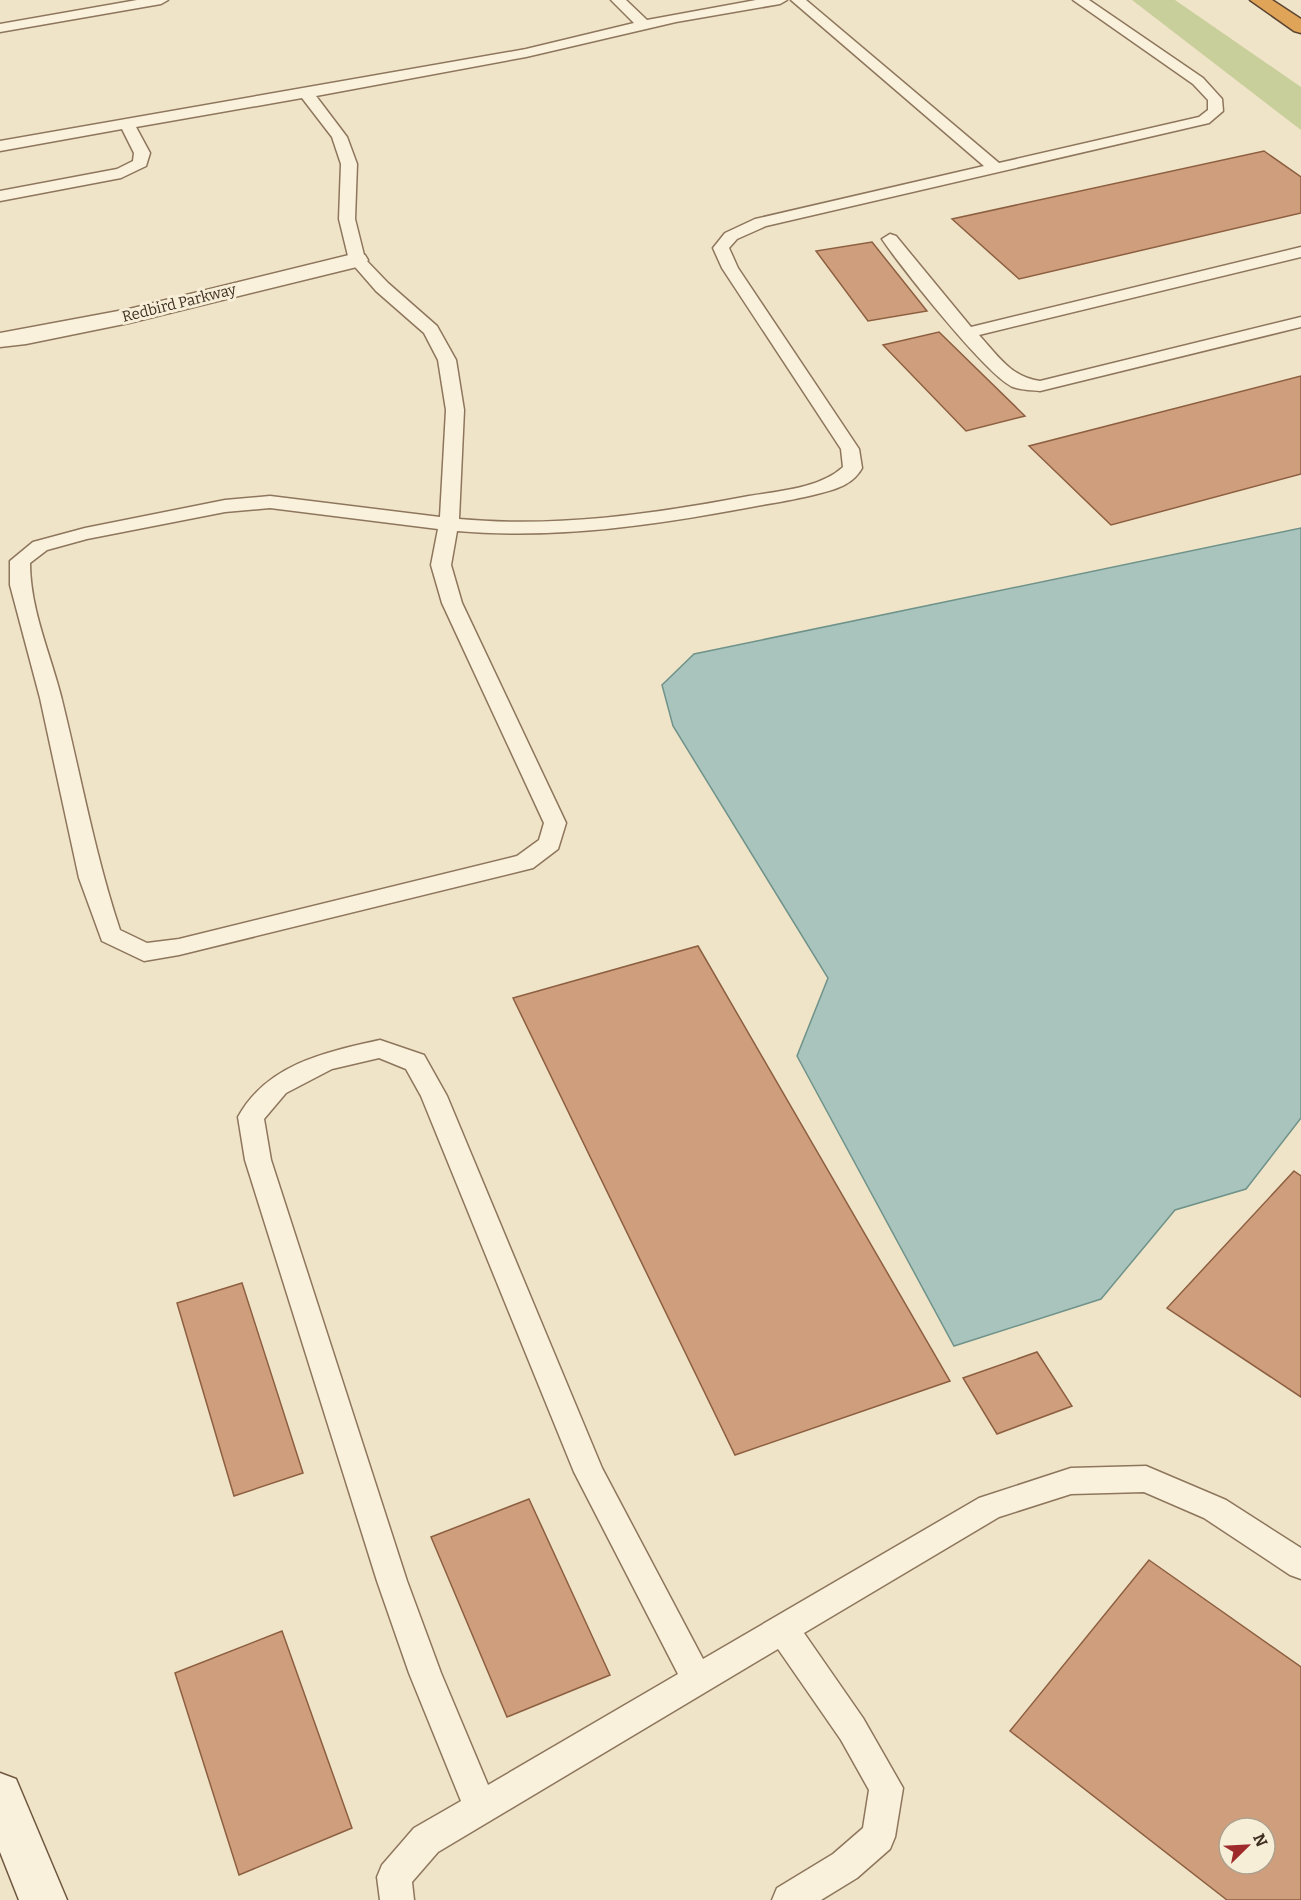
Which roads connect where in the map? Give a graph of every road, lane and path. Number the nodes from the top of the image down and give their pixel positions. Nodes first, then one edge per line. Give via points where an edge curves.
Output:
1 (161, 0) edge
2 (618, 0) edge
3 (780, 0) edge
4 (798, 0) edge
5 (1080, 0) edge
6 (1259, 0) edge
7 (645, 26) junction
8 (1301, 27) edge
9 (0, 28) edge
10 (306, 93) junction
11 (127, 124) junction
12 (0, 146) edge
13 (996, 168) junction
14 (0, 196) edge
15 (890, 239) dead end
16 (1301, 252) edge
17 (357, 260) junction
18 (1301, 322) edge
19 (967, 333) junction
20 (0, 340) edge
21 (449, 524) junction
22 (10, 560) edge
23 (1301, 1564) edge
24 (783, 1629) junction
25 (697, 1679) junction
26 (0, 1795) edge
27 (480, 1807) junction
28 (43, 1900) edge
29 (397, 1900) edge
30 (789, 1900) edge

1 - 9 lane
2 - 7 lane
3 - 7 lane
4 - 13 lane
5 - 13 lane via 1198,81 1215,99 1216,111 1204,120
6 - 8 highway
7 - 10 lane via 526,53
10 - 11 lane
10 - 17 lane via 339,137 349,164 347,219
11 - 12 lane
11 - 14 lane via 142,153 141,163 121,173
13 - 21 lane via 761,222 730,236 721,248 730,268 850,449 853,468 839,481 792,494 662,518 494,528
15 - 19 lane
16 - 19 lane
17 - 20 street, Redbird Parkway via 129,316
17 - 21 lane via 431,330 447,360 455,410
18 - 19 lane via 1040,386 1018,382 1002,371
21 - 22 lane via 270,502 85,534 40,546
21 - 22 lane via 441,565 453,603 555,823 550,844 525,862 179,947 144,952 110,935 91,878 51,698
23 - 24 lane via 1215,1509 1146,1479 1071,1481 990,1507
24 - 25 lane
24 - 30 lane via 852,1729 886,1788 878,1837 845,1866
25 - 27 lane
25 - 27 lane via 589,1472 434,1096 415,1062 380,1050 326,1061 277,1086 251,1117 258,1160 392,1581
26 - 28 street
27 - 29 lane via 426,1840 394,1877

